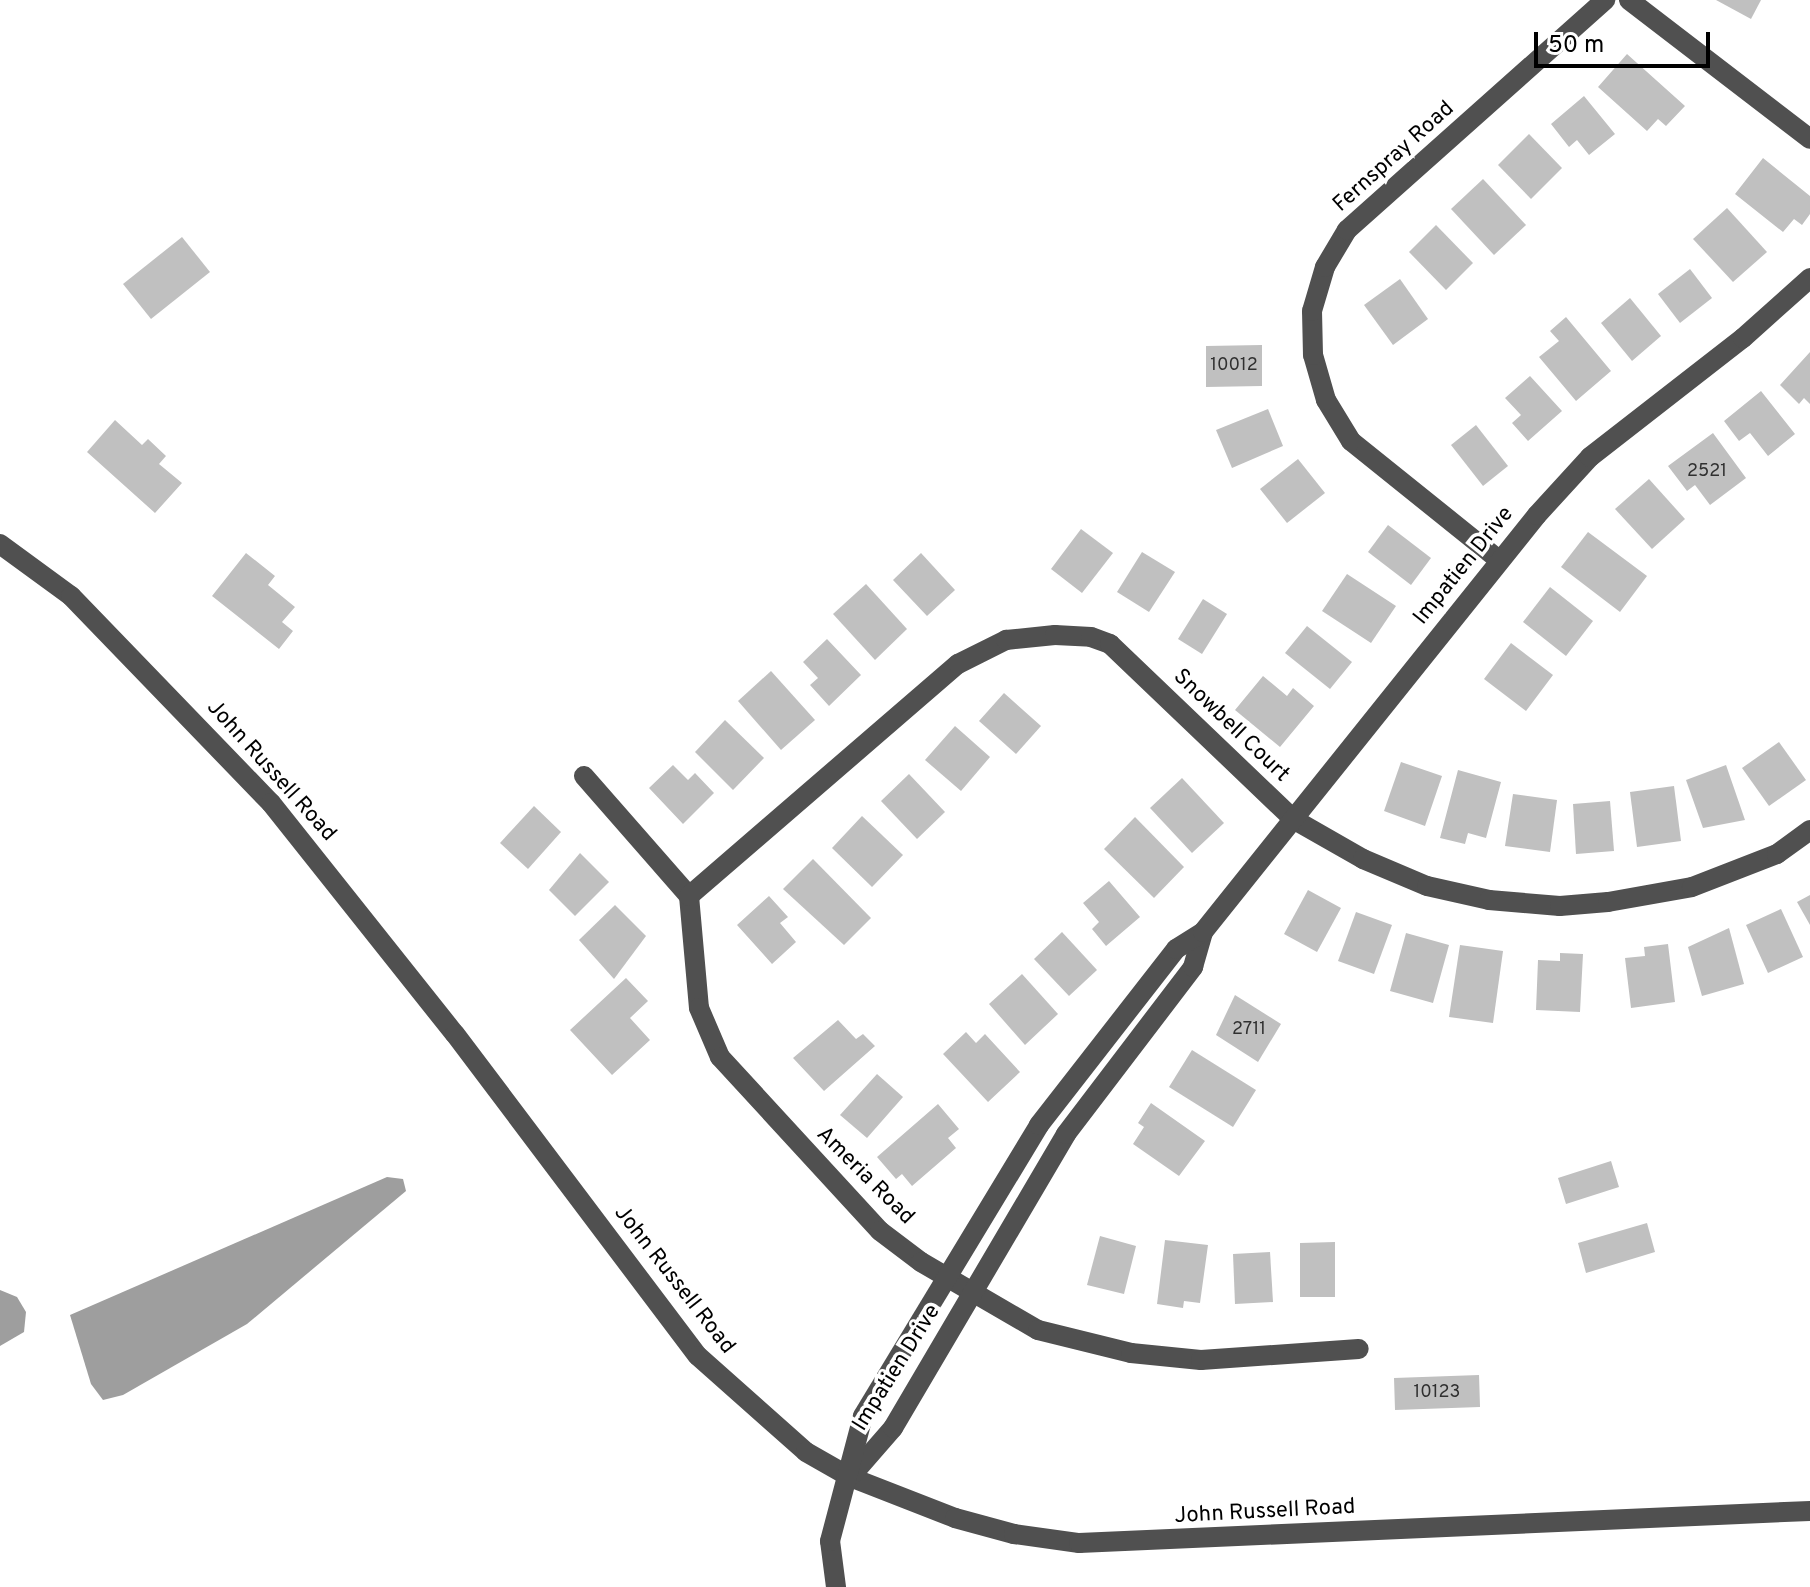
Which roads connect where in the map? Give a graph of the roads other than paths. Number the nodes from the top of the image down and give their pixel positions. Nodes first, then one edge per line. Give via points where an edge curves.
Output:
1 (1605, 0) edge
2 (1629, 0) edge
3 (1810, 139) edge
4 (1810, 278) edge
5 (0, 544) edge
6 (1499, 560) junction
7 (584, 776) dead end
8 (1293, 819) junction
9 (1810, 830) edge
10 (689, 896) junction
11 (1203, 932) junction
12 (945, 1277) junction
13 (972, 1293) junction
14 (1359, 1349) dead end
15 (850, 1477) junction
16 (1810, 1511) edge
17 (836, 1587) edge

1 - 6 street, Fernspray Road via 1347,230 1325,267 1312,311 1317,370 1326,400 1351,441
2 - 3 street
4 - 6 street, Impatien Drive via 1743,338 1590,457
5 - 15 street, John Russell Road via 71,596 271,803 455,1034 698,1356 806,1452
6 - 8 street, Impatien Drive
7 - 10 street
8 - 9 street, Snowbell Court via 1363,859 1427,886 1489,900 1560,906 1692,887 1777,854
8 - 10 street, Snowbell Court via 1110,644 1055,635 1006,640 947,672
8 - 11 street, Impatien Drive
10 - 12 street, Ameria Road via 699,1008 720,1057 880,1231
11 - 12 street, Impatien Drive via 1176,949 1039,1125
11 - 13 street, Impatien Drive via 1193,967 1066,1134
12 - 13 street, Ameria Road
12 - 15 street, Impatien Drive via 863,1416
13 - 14 street, Ameria Road via 1038,1330 1131,1353 1201,1360
13 - 15 street, Impatien Drive via 893,1428
15 - 16 street, John Russell Road via 955,1518 1014,1534 1079,1543
15 - 17 street via 830,1541

